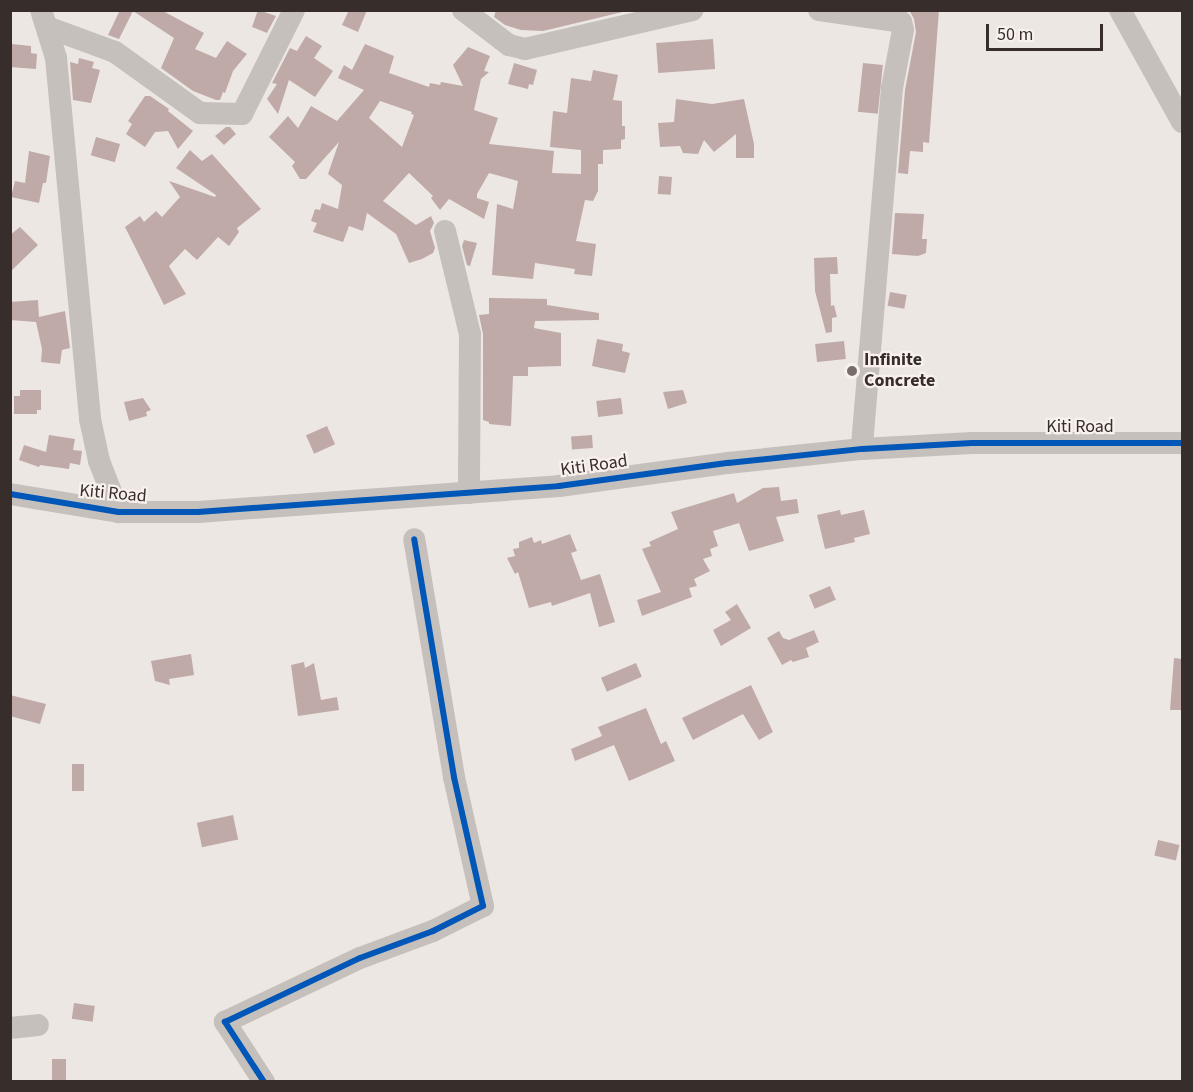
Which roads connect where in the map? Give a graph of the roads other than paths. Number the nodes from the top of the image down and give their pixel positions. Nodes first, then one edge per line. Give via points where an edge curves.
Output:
1 (294, 10) edge
2 (464, 10) edge
3 (693, 10) edge
4 (819, 10) edge
5 (1120, 10) edge
6 (44, 19) edge
7 (1182, 122) edge
8 (445, 231) dead end
9 (1182, 443) edge
10 (862, 449) junction
11 (10, 494) edge
12 (469, 494) junction
13 (119, 512) junction
14 (414, 539) dead end
15 (38, 1025) dead end
16 (10, 1028) edge
17 (264, 1082) edge

1 - 6 street via 242,114 201,113 115,52
2 - 3 street via 509,45 525,49
4 - 10 street via 902,22 903,30 892,88
5 - 7 street
6 - 13 street via 56,58 90,419 99,461
8 - 12 street via 470,334
9 - 10 street, Kiti Road via 972,443
10 - 12 street, Kiti Road
11 - 13 street, Kiti Road
12 - 13 street, Kiti Road via 209,512
14 - 17 street via 454,777 483,906 433,931 360,958 225,1023
15 - 16 street

